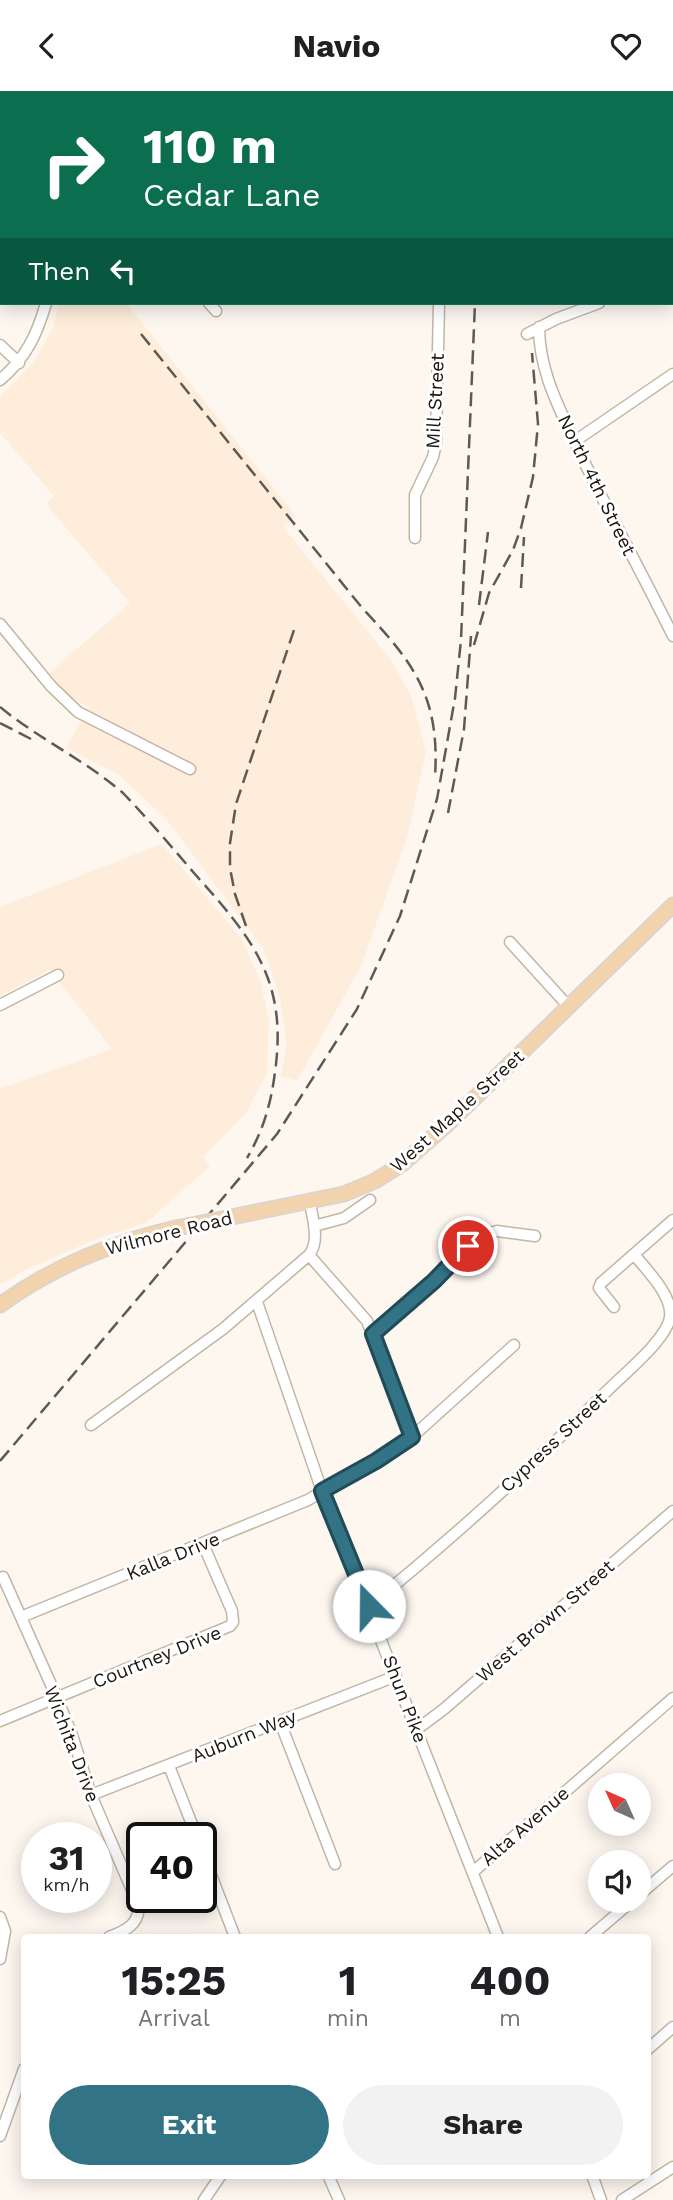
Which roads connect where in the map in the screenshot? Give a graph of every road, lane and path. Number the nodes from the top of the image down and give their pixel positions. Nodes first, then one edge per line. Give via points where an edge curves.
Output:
1 (45, 305) edge
2 (439, 305) edge
3 (594, 305) edge
4 (539, 327) junction
5 (527, 334) dead end
6 (0, 345) edge
7 (19, 363) junction
8 (673, 374) edge
9 (0, 380) edge
10 (575, 441) junction
11 (415, 538) dead end
12 (0, 624) edge
13 (673, 636) edge
14 (190, 769) dead end
15 (673, 905) edge
16 (510, 942) dead end
17 (58, 975) dead end
18 (0, 1005) edge
19 (569, 1007) junction
20 (370, 1200) dead end
21 (310, 1203) junction
22 (673, 1220) edge
23 (314, 1226) junction
24 (535, 1236) dead end
25 (634, 1254) junction
26 (309, 1255) junction
27 (257, 1302) junction
28 (0, 1305) edge
29 (614, 1307) dead end
30 (672, 1313) edge
31 (373, 1334) junction
32 (514, 1345) dead end
33 (91, 1425) dead end
34 (412, 1437) junction
35 (322, 1491) junction
36 (673, 1511) edge
37 (203, 1544) junction
38 (3, 1577) dead end
39 (369, 1606) junction
40 (21, 1617) junction
41 (396, 1676) junction
42 (57, 1698) junction
43 (673, 1698) edge
44 (0, 1721) edge
45 (279, 1722) junction
46 (416, 1730) junction
47 (169, 1766) junction
48 (91, 1795) junction
49 (191, 1822) edge
50 (335, 1864) dead end
51 (673, 1865) edge
52 (473, 1872) junction
53 (651, 1884) edge
54 (217, 1890) edge
55 (618, 1913) edge
56 (0, 1917) edge
57 (115, 1934) edge
58 (234, 1934) edge
59 (497, 1934) edge
60 (594, 1934) edge
61 (0, 1959) edge
62 (673, 2027) edge
63 (651, 2046) edge
64 (21, 2087) edge
65 (0, 2136) edge
66 (673, 2167) edge
67 (218, 2179) edge
68 (330, 2179) edge
69 (593, 2179) edge
70 (204, 2200) edge
71 (340, 2200) edge
72 (601, 2200) edge
73 (622, 2200) edge

1 - 7 street via 33,342
2 - 11 street, Mill Street via 436,443 415,495
3 - 4 street
4 - 5 street
4 - 10 street, North 4th Street via 544,372
6 - 7 street
7 - 9 street
8 - 10 street
10 - 13 street, North 4th Street
12 - 14 street via 65,701 86,717
15 - 19 main road, West Maple Street
16 - 19 street
17 - 18 street
19 - 21 main road, West Maple Street via 402,1164 360,1188
20 - 23 street via 344,1218
21 - 23 street
21 - 28 main road, Wilmore Road, bridge via 114,1244 47,1274
22 - 25 street
23 - 26 street via 315,1245
24 - 31 street via 497,1231 480,1236
25 - 29 street via 599,1288
25 - 30 street, Cypress Street via 667,1298
26 - 27 street
26 - 31 street via 358,1308
27 - 33 street
27 - 35 street, Shun Pike
30 - 39 street, Cypress Street via 650,1347 578,1420
31 - 34 street
32 - 34 street, Kalla Drive
34 - 35 street, Kalla Drive
35 - 37 street, Kalla Drive
35 - 39 street, Shun Pike
36 - 46 street, West Brown Street
37 - 40 street, Kalla Drive
37 - 42 street, Courtney Drive via 232,1611 230,1626
38 - 40 street, Wichita Drive
39 - 41 street, Shun Pike
40 - 42 street, Wichita Drive
41 - 45 street, Auburn Way
41 - 46 street, Shun Pike
42 - 44 street, Courtney Drive
42 - 48 street, Wichita Drive
43 - 52 street, Alta Avenue
45 - 47 street, Auburn Way
45 - 50 street
46 - 52 street, Shun Pike
47 - 48 street, Auburn Way
47 - 49 street
48 - 57 street, Wichita Drive via 138,1904 134,1924
51 - 53 street
52 - 59 street, Shun Pike
54 - 58 street
55 - 60 street
56 - 61 street via 5,1931
62 - 63 street
64 - 65 street
66 - 73 street
67 - 70 street
68 - 71 street
69 - 72 street

